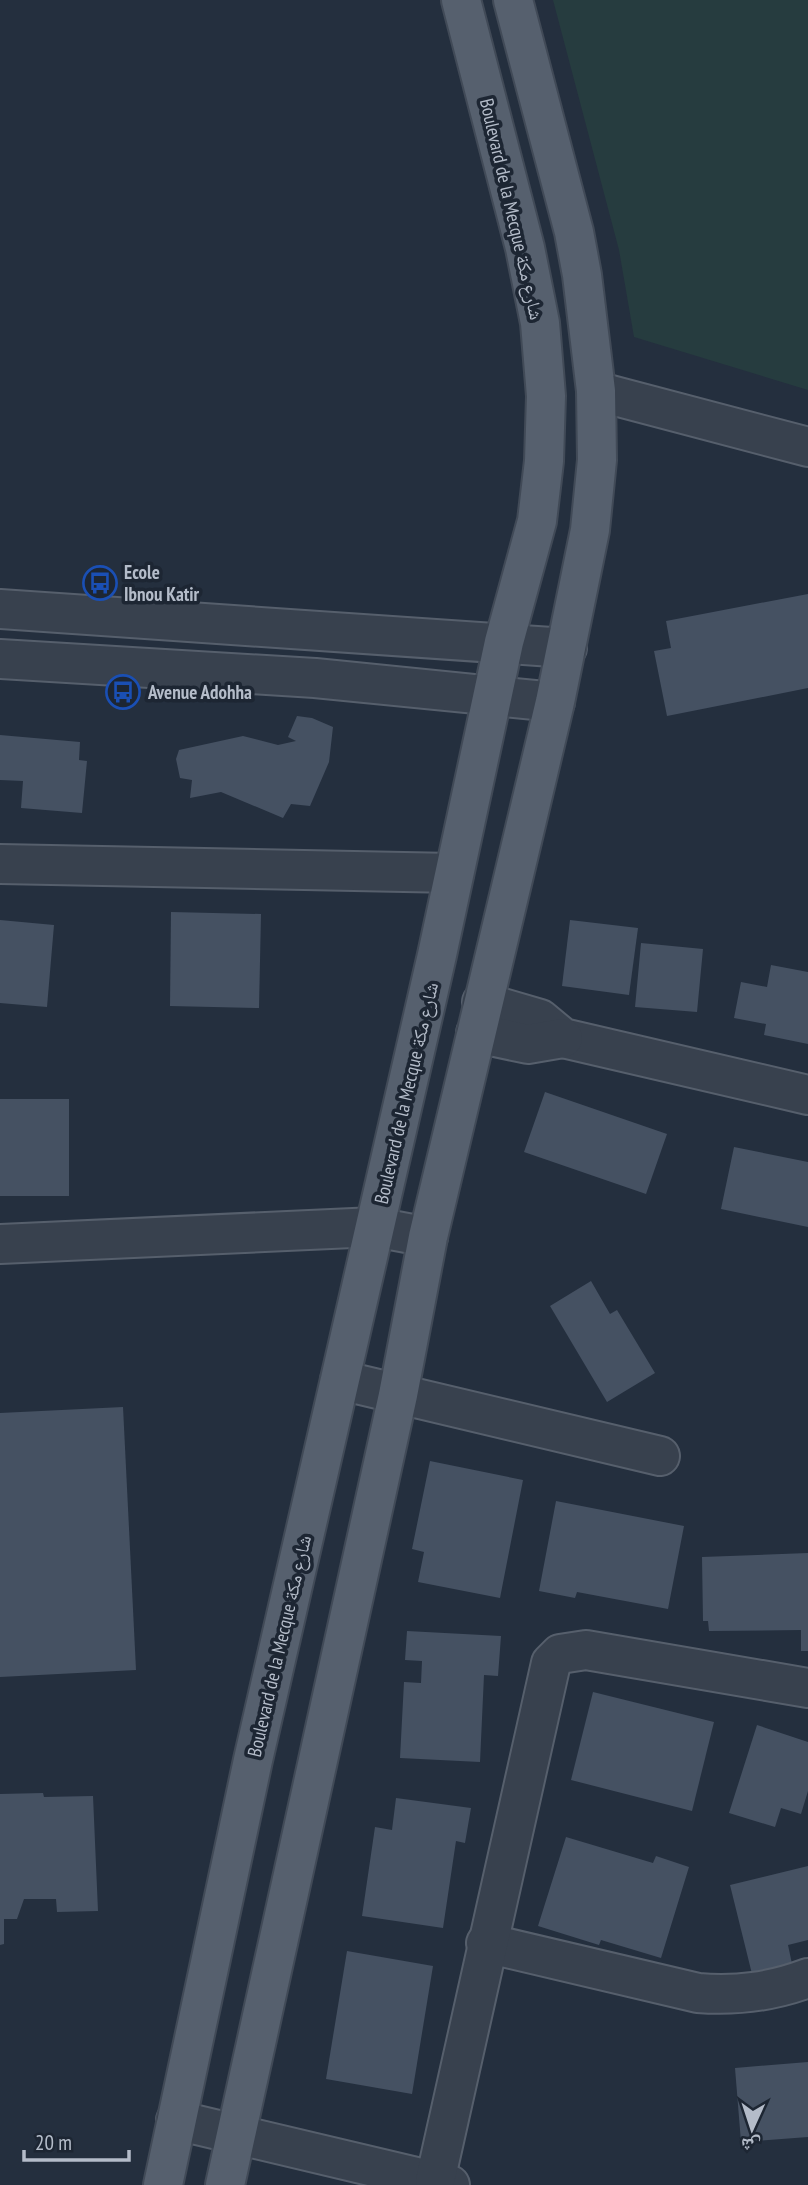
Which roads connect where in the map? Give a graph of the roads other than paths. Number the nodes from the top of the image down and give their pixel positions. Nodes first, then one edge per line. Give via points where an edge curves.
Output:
1 (461, 0) edge
2 (513, 0) edge
3 (596, 391) junction
4 (808, 447) edge
5 (0, 609) edge
6 (504, 642) junction
7 (566, 648) junction
8 (0, 659) edge
9 (492, 695) junction
10 (555, 702) junction
11 (0, 864) edge
12 (454, 873) junction
13 (479, 1018) junction
14 (808, 1095) edge
15 (375, 1227) junction
16 (428, 1237) junction
17 (0, 1244) edge
18 (340, 1380) junction
19 (398, 1395) junction
20 (660, 1456) dead end
21 (808, 1688) edge
22 (486, 1943) junction
23 (808, 1978) edge
24 (176, 2120) junction
25 (236, 2135) junction
26 (443, 2183) edge
27 (163, 2185) edge
28 (225, 2185) edge

1 - 6 main road, Boulevard de la Mecque شارع مكة via 525,248 540,323 546,396 537,521
2 - 3 main road via 574,232
3 - 4 street
3 - 7 main road via 597,460 590,530
5 - 6 street
6 - 7 street
6 - 9 main road, Boulevard de la Mecque شارع مكة
7 - 10 main road
8 - 9 street via 315,678
9 - 10 street
9 - 12 main road, Boulevard de la Mecque شارع مكة
10 - 13 main road
11 - 12 street
12 - 15 main road, Boulevard de la Mecque شارع مكة
13 - 14 street via 534,1044 563,1038
13 - 16 main road
15 - 16 street
15 - 17 street
15 - 18 main road, Boulevard de la Mecque شارع مكة
16 - 19 main road
18 - 19 street
18 - 24 main road, Boulevard de la Mecque شارع مكة
19 - 20 street
19 - 25 main road
21 - 22 street via 586,1650 560,1654 551,1663
22 - 23 street via 698,1993 732,1995 779,1989
22 - 26 street
24 - 25 street
24 - 27 main road, Boulevard de la Mecque شارع مكة
25 - 26 street
25 - 28 main road

